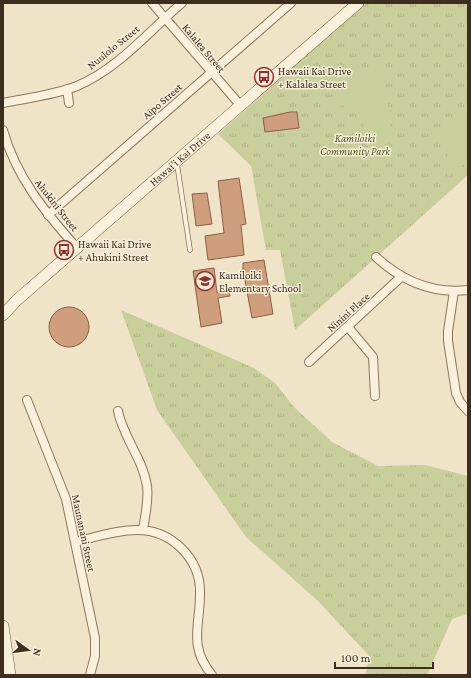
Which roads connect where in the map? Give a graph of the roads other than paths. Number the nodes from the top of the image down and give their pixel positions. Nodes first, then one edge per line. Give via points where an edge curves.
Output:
1 (152, 3) edge
2 (182, 3) edge
3 (291, 3) edge
4 (358, 3) edge
5 (165, 18) junction
6 (211, 73) junction
7 (67, 89) junction
8 (3, 103) edge
9 (69, 103) dead end
10 (241, 106) junction
11 (3, 130) edge
12 (176, 161) junction
13 (48, 215) junction
14 (77, 248) junction
15 (190, 250) dead end
16 (376, 257) dead end
17 (401, 277) junction
18 (468, 290) edge
19 (454, 291) junction
20 (3, 315) edge
21 (348, 327) junction
22 (309, 362) dead end
23 (375, 396) dead end
24 (26, 400) dead end
25 (118, 411) dead end
26 (468, 411) edge
27 (143, 530) junction
28 (75, 542) junction
29 (3, 626) edge
30 (10, 675) edge
31 (90, 675) edge
32 (212, 675) edge

1 - 5 street, Kalalea Street
2 - 5 street, Nuulolo Street
3 - 6 street, Aipo Street
4 - 10 main road, Hawai’i Kai Drive
5 - 6 street, Kalalea Street
5 - 7 street, Nuulolo Street via 110,67 89,80
6 - 10 street, Kalalea Street
6 - 13 street, Aipo Street
7 - 8 street, Nuulolo Street
7 - 9 street
10 - 12 main road, Hawai’i Kai Drive
11 - 13 street, Ahukini Street via 19,171
12 - 14 main road, Hawai’i Kai Drive
12 - 15 lane
13 - 14 street, Ahukini Street
14 - 20 main road, Hawai’i Kai Drive
16 - 17 street
17 - 19 street via 426,287
17 - 21 street, Ninini Place
18 - 19 street
19 - 26 street via 448,341 456,393
21 - 22 street, Ninini Place
21 - 23 street via 372,357
24 - 28 street, Maunanani Street via 63,488
25 - 27 street via 121,425 142,468 145,481 147,500
27 - 28 street via 127,530
27 - 32 street via 159,534 174,542 186,553 194,567 200,593 196,639 201,656
28 - 31 street, Maunanani Street via 95,638 95,656
29 - 30 main road

